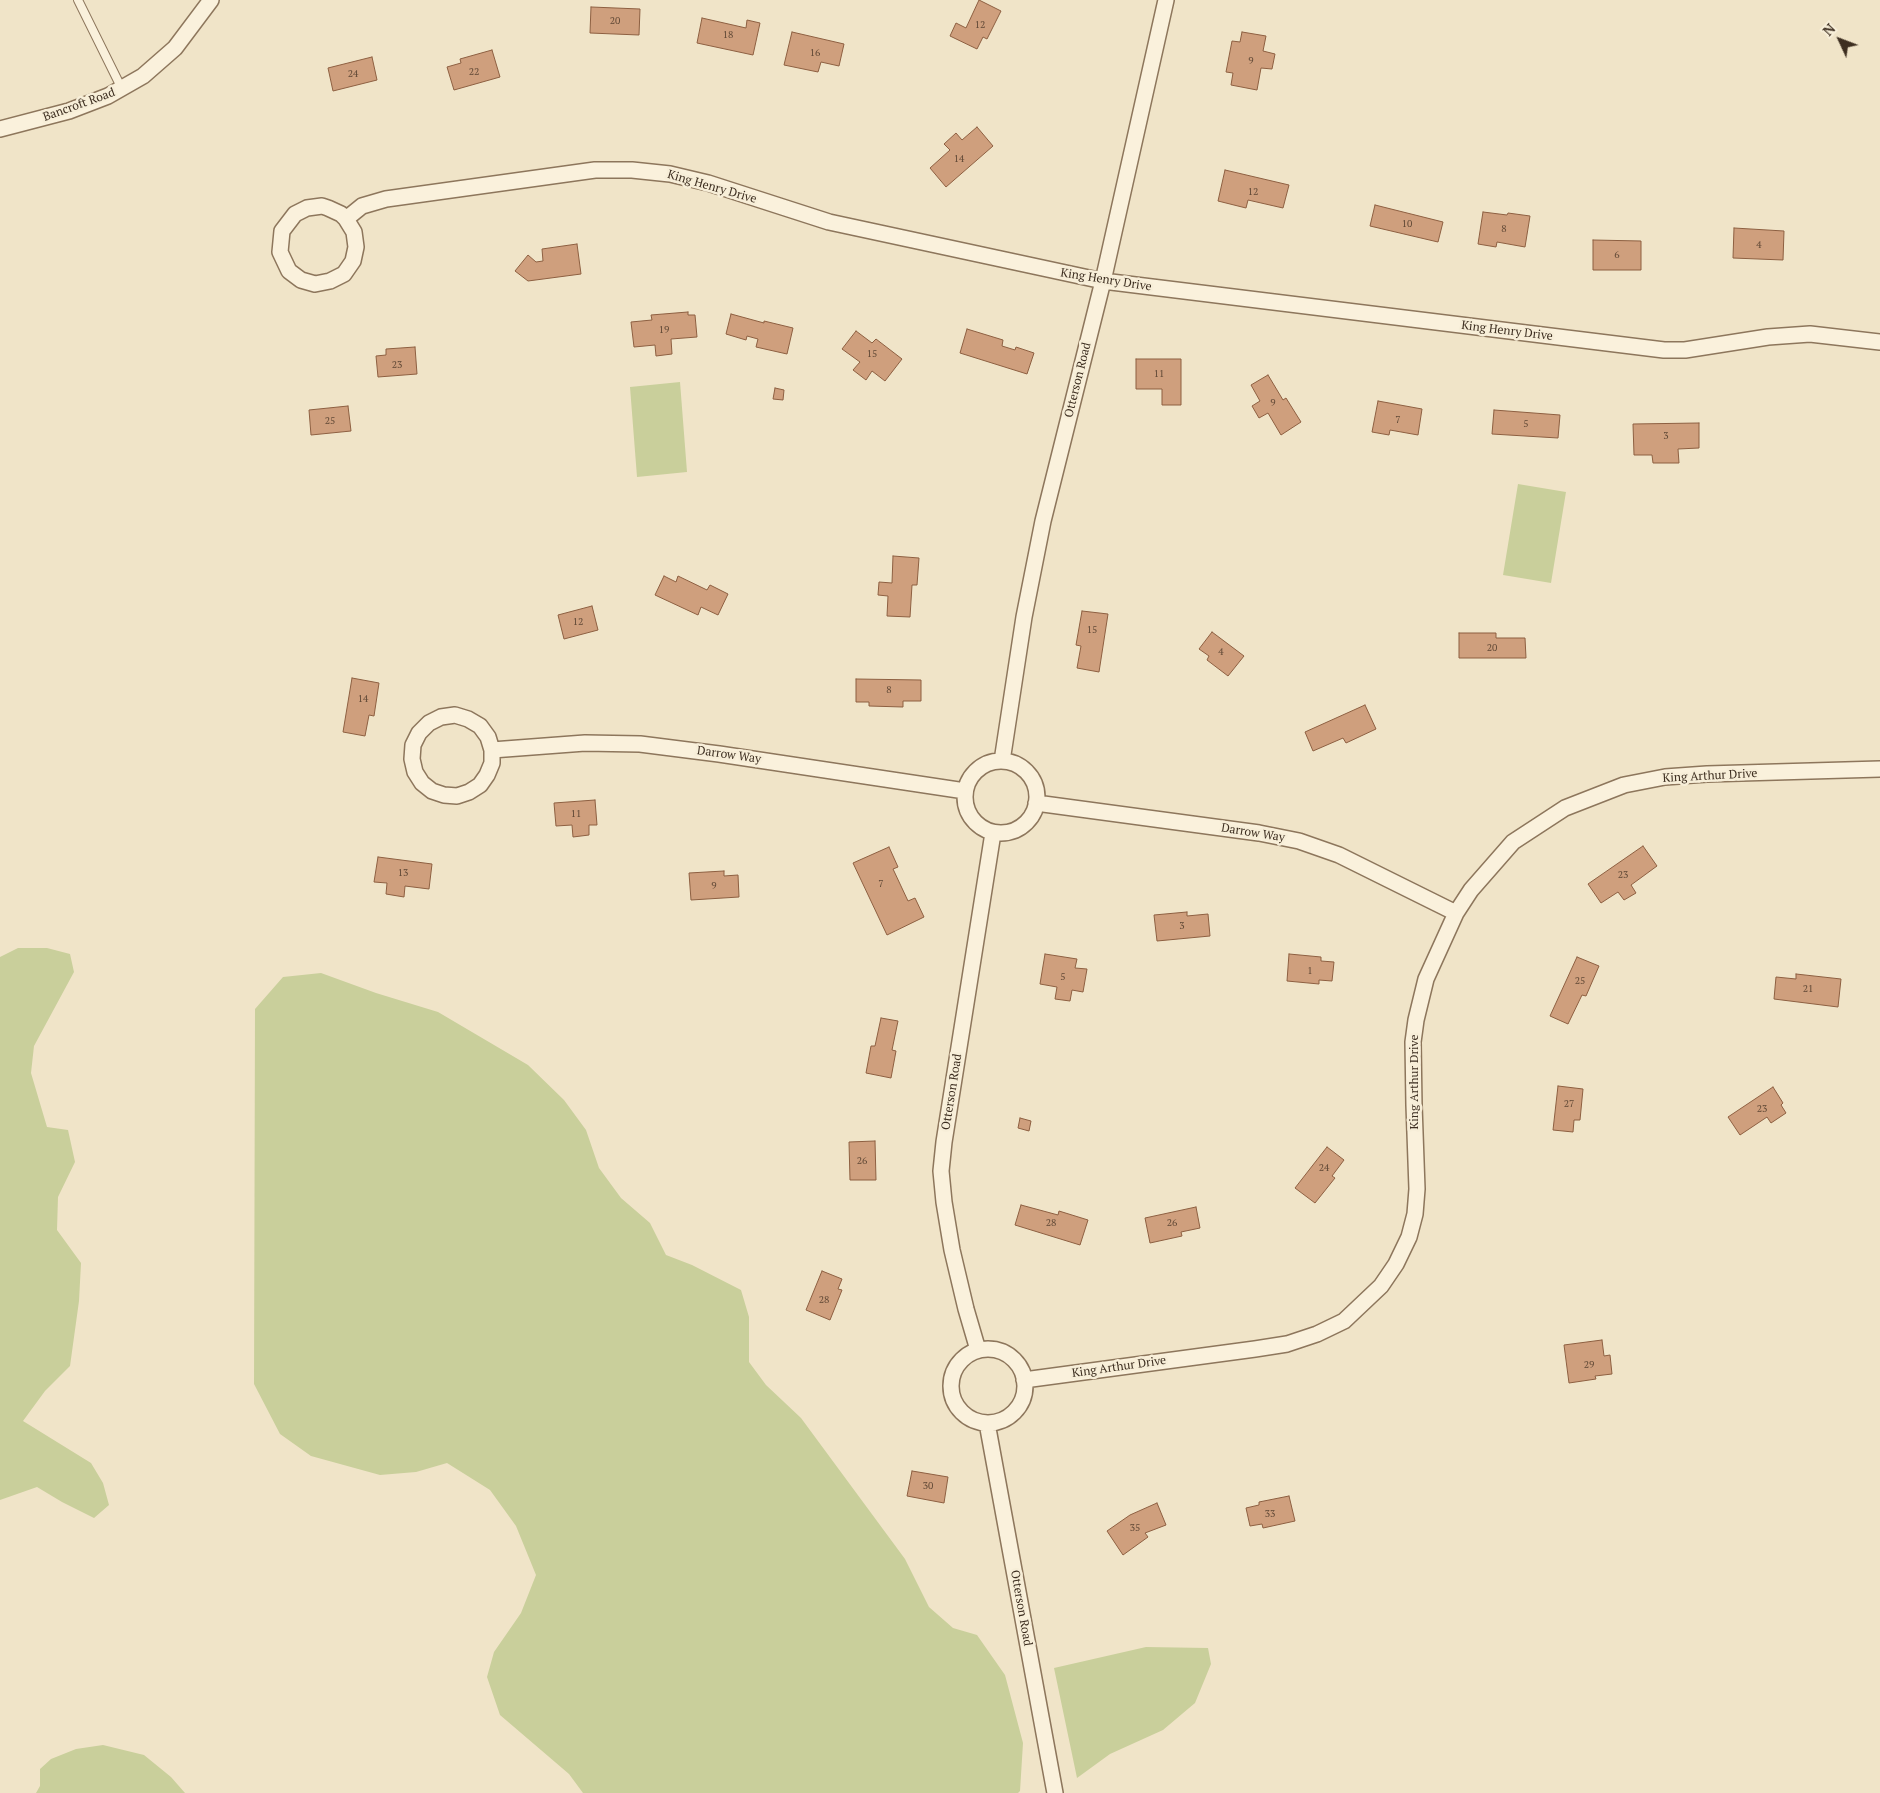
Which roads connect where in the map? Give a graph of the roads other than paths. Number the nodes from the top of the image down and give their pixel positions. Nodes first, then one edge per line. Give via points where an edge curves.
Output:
1 (78, 0) edge
2 (211, 0) edge
3 (1166, 0) edge
4 (122, 89) junction
5 (0, 129) edge
6 (346, 219) junction
7 (1103, 281) junction
8 (1880, 342) edge
9 (492, 750) junction
10 (1002, 761) junction
11 (1880, 769) edge
12 (965, 791) junction
13 (1036, 803) junction
14 (993, 832) junction
15 (1456, 913) junction
16 (978, 1350) junction
17 (1024, 1380) junction
18 (987, 1423) junction
19 (1055, 1793) edge

1 - 4 lane
2 - 4 street, Bancroft Road via 175,48 143,76
3 - 7 street, Otterson Road
4 - 5 street, Bancroft Road via 69,111
6 - 6 street via 335,210 322,206 295,214 285,224 280,238 280,252 289,271 301,280 315,284 330,282 344,274 353,262 356,247 354,232
6 - 7 street, King Henry Drive via 362,206 386,199 595,170 632,170 708,183 828,222
7 - 8 street, King Henry Drive via 1664,350 1810,334
7 - 10 street, Otterson Road via 1033,568
9 - 9 street via 492,763 480,785 457,796 432,791 422,783 412,759 413,745 419,733 429,723 455,715 480,726
9 - 12 street, Darrow Way via 585,743 640,744
10 - 12 street via 978,769
10 - 13 street via 1018,766 1031,778
11 - 15 street, King Arthur Drive via 1707,774 1665,777 1624,785 1565,808 1513,842 1471,890
12 - 14 street via 970,818 984,830
13 - 14 street via 1034,812 1021,827 1012,832
13 - 15 street, Darrow Way via 1299,841 1339,855
14 - 16 street, Otterson Road via 941,1171 952,1250
15 - 17 street, King Arthur Drive via 1426,979 1413,1042 1415,1214 1409,1237 1381,1286 1344,1321 1287,1344
16 - 17 street via 998,1350 1008,1354 1016,1361
16 - 18 street via 959,1363 952,1379 952,1396 966,1415
17 - 18 street via 1023,1396 1016,1410 1008,1417
18 - 19 street, Otterson Road

